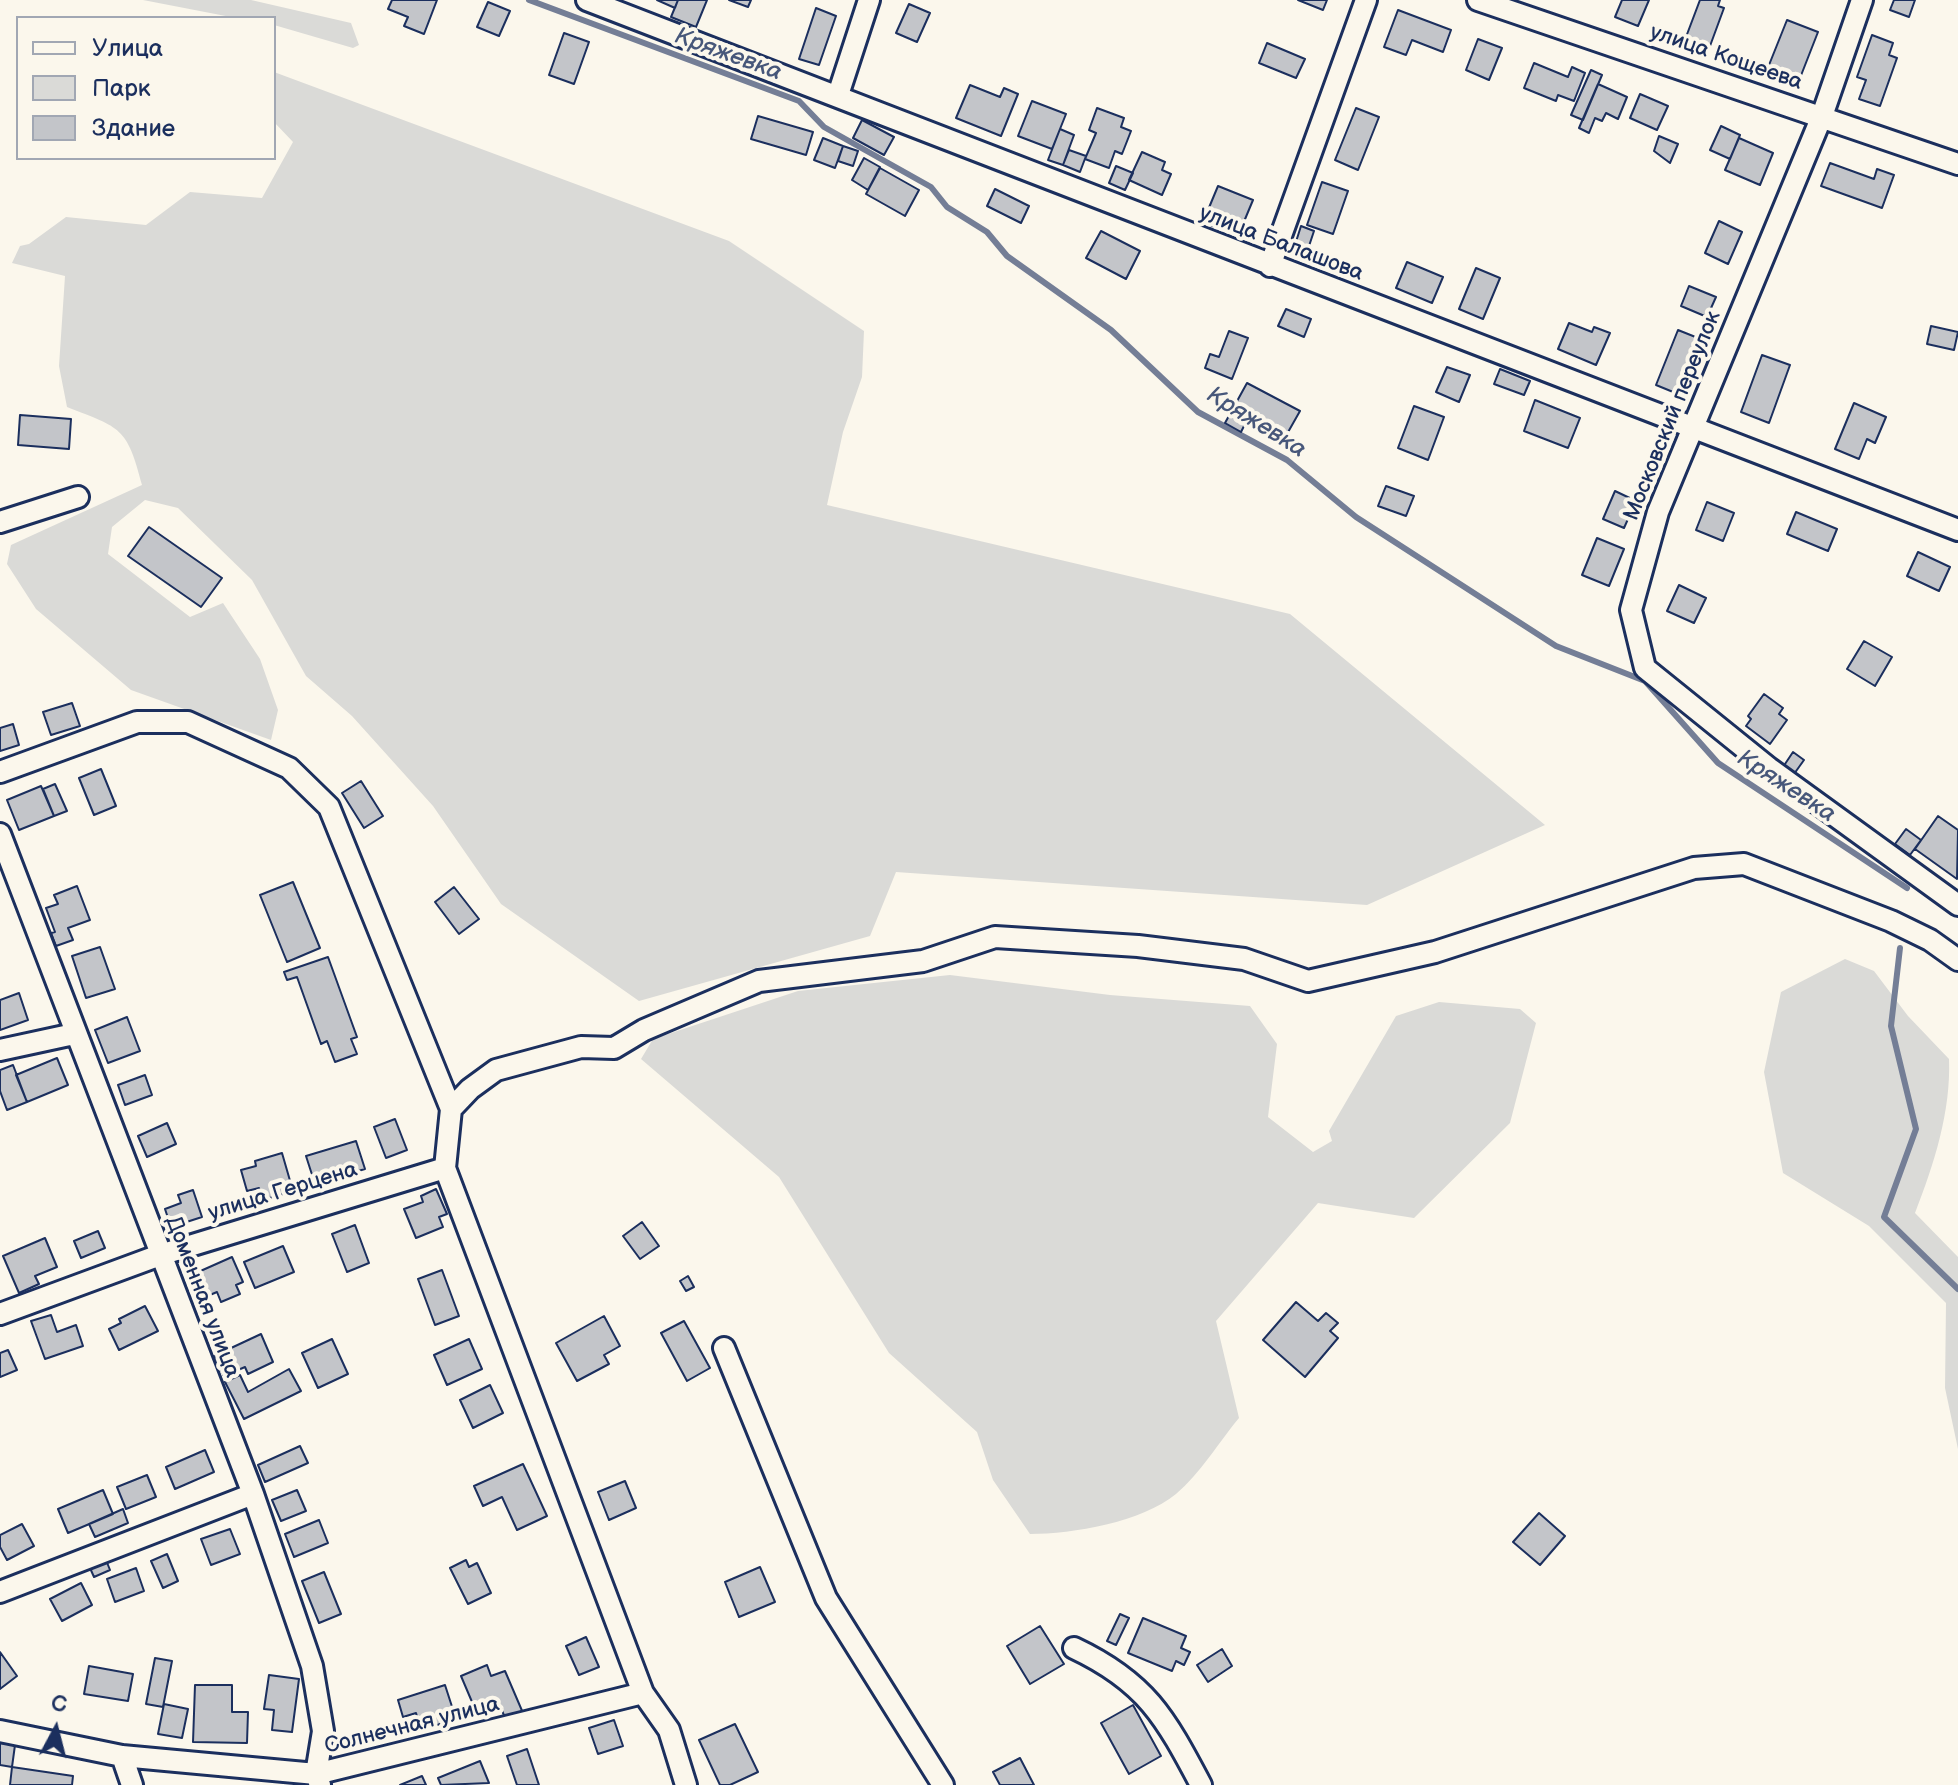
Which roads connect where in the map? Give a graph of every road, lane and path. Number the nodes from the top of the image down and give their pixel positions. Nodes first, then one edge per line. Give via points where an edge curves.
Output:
1 (587, 0) edge
2 (869, 0) edge
3 (1366, 0) edge
4 (1478, 0) edge
5 (1862, 0) edge
6 (838, 95) junction
7 (1822, 116) junction
8 (1958, 164) edge
9 (1270, 266) junction
10 (1692, 427) junction
11 (78, 497) dead end
12 (0, 522) edge
13 (1958, 530) edge
14 (0, 772) edge
15 (0, 834) edge
16 (1958, 905) edge
17 (1958, 960) edge
18 (74, 1034) junction
19 (0, 1050) edge
20 (451, 1109) junction
21 (445, 1168) junction
22 (160, 1255) junction
23 (0, 1314) edge
24 (724, 1348) dead end
25 (253, 1494) junction
26 (0, 1592) edge
27 (1074, 1648) dead end
28 (643, 1693) junction
29 (0, 1731) edge
30 (122, 1756) junction
31 (318, 1780) edge
32 (132, 1785) edge
33 (686, 1785) edge
34 (943, 1785) edge
35 (1201, 1785) edge

1 - 6 street, улица Балашова
2 - 6 street
3 - 9 street
4 - 7 street, улица Кощеева
5 - 7 street, Московский переулок
6 - 9 street, улица Балашова
7 - 8 street, улица Кощеева
7 - 10 street, Московский переулок
9 - 10 street, улица Балашова
10 - 13 street, улица Балашова
10 - 16 street, Московский переулок via 1658,512 1631,610 1645,668 1769,768
11 - 12 street
14 - 20 street via 137,722 188,722 289,768 329,807
15 - 18 street, Доменная улица
17 - 20 street via 1891,921 1744,864 1694,868 1435,952 1308,981 1244,959 995,937 923,961 759,981 614,1048 581,1047 496,1070
18 - 19 street
18 - 22 street, Доменная улица
20 - 21 street
21 - 22 street, улица Герцена
21 - 28 street
22 - 23 street, улица Герцена
22 - 25 street, Доменная улица
24 - 34 street via 826,1598
25 - 26 street
25 - 31 street, Доменная улица via 312,1666 323,1731
27 - 35 street via 1113,1666 1167,1720
28 - 31 street, Солнечная улица
28 - 33 street via 669,1730
29 - 30 street, Солнечная улица
30 - 31 street, Солнечная улица
30 - 32 street

